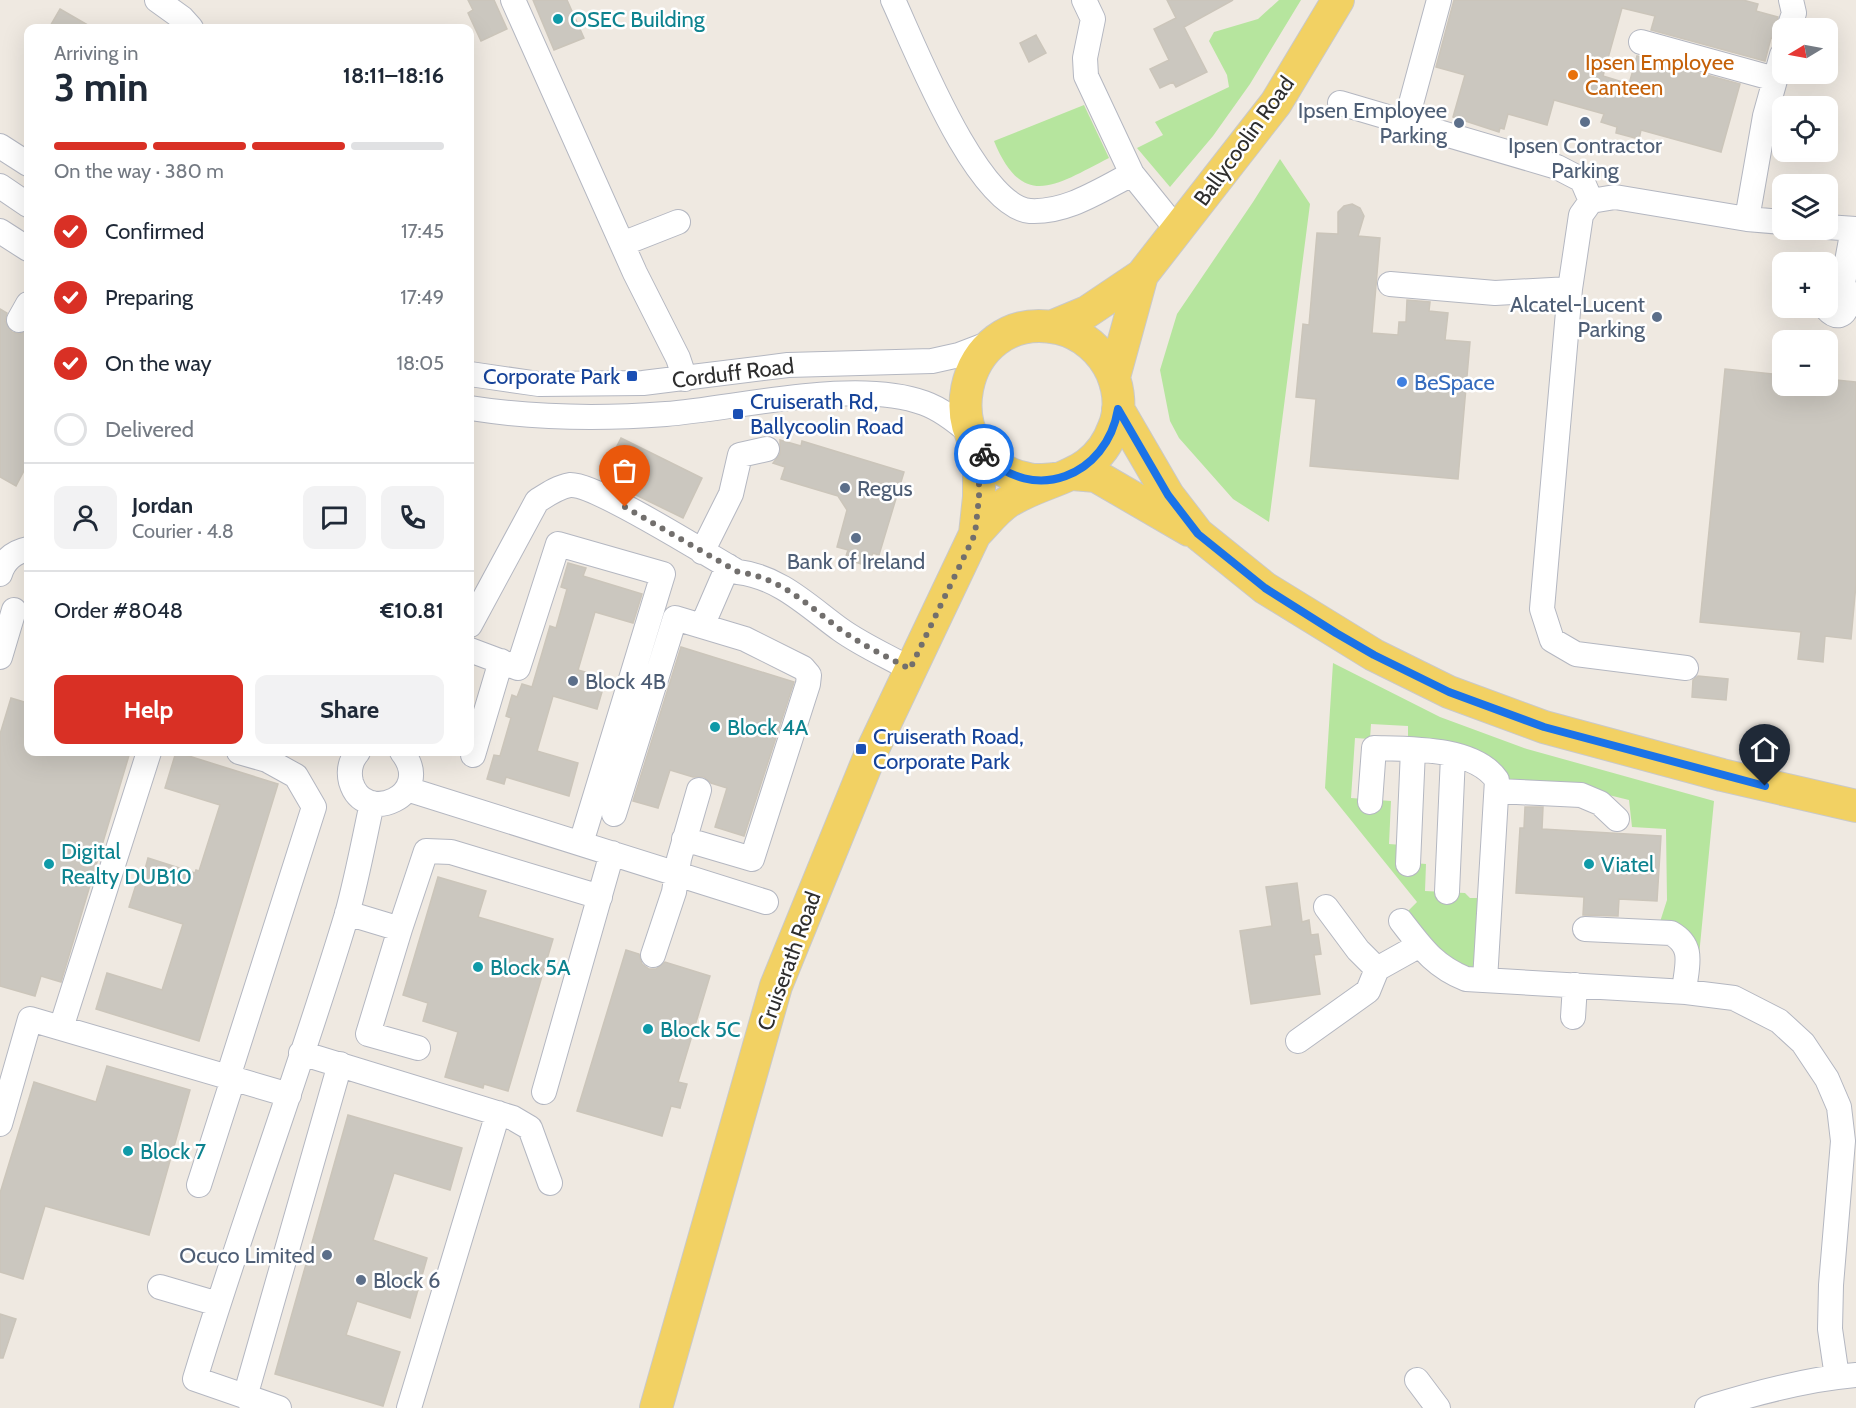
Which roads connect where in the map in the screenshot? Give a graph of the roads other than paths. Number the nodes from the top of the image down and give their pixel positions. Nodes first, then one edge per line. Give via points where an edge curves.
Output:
1 (157, 0) edge
2 (513, 0) edge
3 (893, 0) edge
4 (1084, 0) edge
5 (1338, 0) edge
6 (1439, 0) edge
7 (1791, 0) edge
8 (1793, 18) edge
9 (187, 24) edge
10 (1641, 42) dead end
11 (1772, 78) edge
12 (1774, 84) edge
13 (1340, 103) dead end
14 (1406, 122) junction
15 (0, 146) edge
16 (24, 161) edge
17 (1132, 174) junction
18 (0, 186) edge
19 (1591, 201) junction
20 (24, 202) edge
21 (1746, 219) junction
22 (1772, 221) edge
23 (678, 222) dead end
24 (1838, 228) edge
25 (1855, 229) edge
26 (0, 231) edge
27 (1178, 231) junction
28 (622, 244) junction
29 (24, 246) edge
30 (1142, 275) junction
31 (1838, 277) edge
32 (1390, 284) dead end
33 (1838, 287) edge
34 (1570, 289) junction
35 (1838, 314) edge
36 (1051, 327) junction
37 (995, 342) junction
38 (474, 375) edge
39 (1114, 377) junction
40 (685, 380) junction
41 (474, 409) edge
42 (1118, 409) junction
43 (975, 441) junction
44 (767, 449) dead end
45 (1064, 477) junction
46 (975, 534) junction
47 (1198, 534) junction
48 (24, 550) edge
49 (702, 552) junction
50 (1, 568) edge
51 (733, 569) junction
52 (14, 605) edge
53 (474, 618) edge
54 (702, 626) junction
55 (474, 651) edge
56 (0, 657) edge
57 (501, 661) junction
58 (1686, 668) dead end
59 (910, 669) junction
60 (1413, 750) junction
61 (474, 752) edge
62 (148, 756) edge
63 (253, 756) edge
64 (351, 756) edge
65 (404, 756) edge
66 (1453, 756) junction
67 (407, 789) junction
68 (699, 790) dead end
69 (1497, 791) junction
70 (1370, 802) dead end
71 (372, 803) junction
72 (1856, 806) edge
73 (614, 814) dead end
74 (1617, 819) dead end
75 (684, 839) junction
76 (581, 843) junction
77 (612, 853) junction
78 (1408, 864) dead end
79 (678, 873) junction
80 (1447, 892) dead end
81 (600, 897) junction
82 (766, 902) dead end
83 (1326, 907) dead end
84 (347, 913) junction
85 (1401, 921) dead end
86 (400, 929) junction
87 (1586, 929) dead end
88 (1420, 945) junction
89 (653, 955) dead end
90 (1377, 969) junction
91 (1485, 980) junction
92 (1575, 986) junction
93 (1684, 992) junction
94 (1573, 1017) dead end
95 (60, 1028) junction
96 (1298, 1041) dead end
97 (418, 1048) dead end
98 (301, 1053) junction
99 (340, 1064) junction
100 (231, 1078) junction
101 (544, 1092) dead end
102 (290, 1095) junction
103 (498, 1113) junction
104 (0, 1124) edge
105 (550, 1183) dead end
106 (199, 1185) dead end
107 (160, 1287) dead end
108 (218, 1304) junction
109 (1846, 1376) edge
110 (1417, 1380) dead end
111 (245, 1396) junction
112 (279, 1408) edge
113 (408, 1408) edge
114 (656, 1408) edge
115 (1438, 1408) edge
116 (1707, 1408) edge

1 - 9 street
2 - 28 street
3 - 17 street via 955,133 984,178 1008,202 1027,210 1047,211
4 - 17 street via 1093,19 1085,58 1086,76
5 - 27 main road, Ballycoolin Road via 1276,103
6 - 14 street
7 - 8 street
10 - 11 street
12 - 21 street
13 - 14 street
14 - 19 street via 1557,168 1582,180
15 - 16 street
17 - 27 street
18 - 20 street
19 - 21 street via 1615,197
19 - 34 street via 1581,215
21 - 22 street
23 - 28 street
24 - 25 street
25 - 31 street
26 - 29 street
27 - 30 main road, Ballycoolin Road
28 - 40 street
30 - 36 main road, Ballycoolin Road via 1087,312
30 - 39 main road, Ballycoolin Road
32 - 34 street via 1495,293
33 - 35 street via 1854,293 1852,308
34 - 58 street via 1542,609 1552,640 1576,654
36 - 37 main road via 1035,326 1012,332
36 - 39 main road via 1089,343
37 - 40 street, Corduff Road via 932,361 788,365
37 - 43 main road via 976,362 966,388 965,412
38 - 40 street, Corduff Road via 539,384
39 - 42 main road
41 - 43 street, Corduff Road via 510,414 612,417 804,397 876,394 926,404 948,416
42 - 45 main road via 1110,439 1099,455
42 - 47 main road via 1168,495
43 - 45 main road via 992,463 1008,473 1029,480
43 - 46 main road, Cruiserath Road via 979,497
44 - 49 street via 740,455 731,494
45 - 46 main road, Cruiserath Road via 1009,501
45 - 47 main road via 1096,476
46 - 59 main road, Cruiserath Road
47 - 72 main road via 1265,588 1318,622 1449,692 1544,727
48 - 50 street via 12,555
49 - 51 street
49 - 53 street via 590,489 572,485 554,490 537,501
51 - 54 street
51 - 59 street via 744,582 771,600 806,619 843,631
52 - 56 street
54 - 73 street via 675,618
54 - 75 street via 745,639 803,668 809,675 752,859
55 - 57 street
57 - 61 street
57 - 76 street via 518,668 558,544 663,574
59 - 114 main road, Cruiserath Road via 842,822 776,986
60 - 66 street
60 - 70 street via 1374,748
60 - 78 street
62 - 95 street
63 - 100 street via 296,776 314,807
64 - 71 street via 352,785 364,800
65 - 67 street via 411,770
66 - 69 street via 1484,765 1497,780
66 - 80 street
67 - 71 street via 392,802
67 - 76 street
68 - 75 street
69 - 74 street via 1581,795 1600,803
69 - 91 street
71 - 84 street
75 - 79 street
76 - 77 street
77 - 79 street
77 - 81 street
79 - 82 street
79 - 89 street
81 - 86 street via 451,852 426,851
81 - 101 street
83 - 90 street
84 - 86 street
84 - 98 street
85 - 88 street
86 - 97 street via 368,1035
87 - 93 street via 1671,933 1680,938 1688,953
88 - 90 street
88 - 91 street via 1446,971 1466,979
90 - 96 street via 1368,991
91 - 92 street
92 - 93 street
92 - 94 street
93 - 109 street via 1734,998 1779,1021 1803,1043 1827,1079 1839,1107 1843,1141 1830,1329
95 - 100 street
95 - 104 street via 30,1019
98 - 99 street
98 - 102 street
99 - 103 street
99 - 111 street
100 - 102 street
100 - 106 street
102 - 108 street
103 - 105 street via 530,1128
103 - 113 street
107 - 108 street
108 - 111 street via 195,1379
109 - 116 street via 1748,1395
110 - 115 street
111 - 112 street

